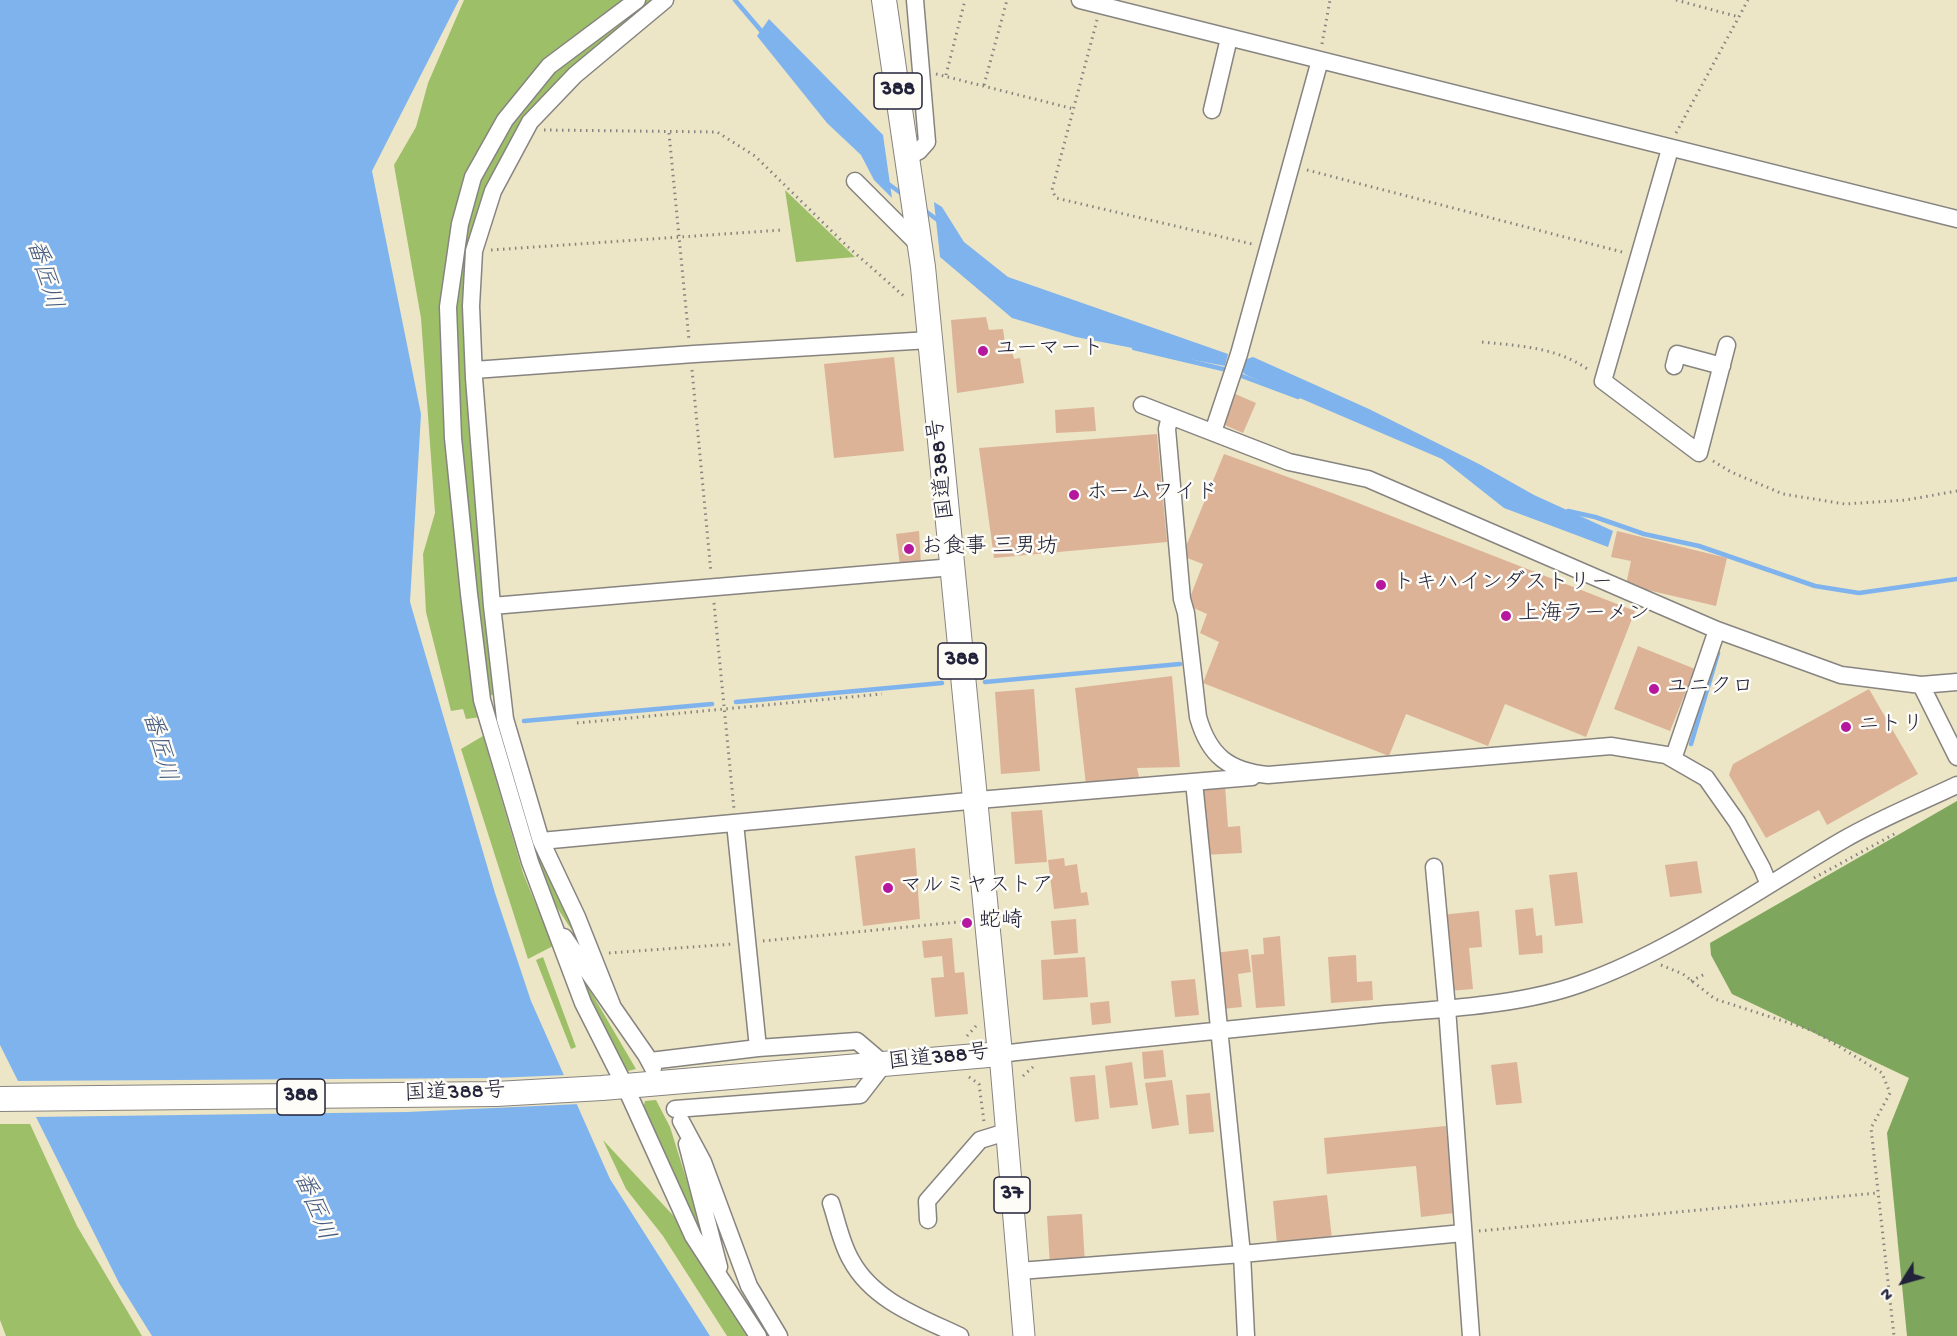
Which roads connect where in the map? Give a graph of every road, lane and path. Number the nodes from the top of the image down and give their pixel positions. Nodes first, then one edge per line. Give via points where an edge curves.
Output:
1 (637, 0) edge
2 (665, 0) edge
3 (884, 0) edge
4 (915, 0) edge
5 (965, 0) edge
6 (1007, 0) edge
7 (1080, 0) edge
8 (1330, 0) edge
9 (1676, 0) edge
10 (1748, 0) edge
11 (1101, 5) junction
12 (1739, 17) junction
13 (1229, 38) junction
14 (1320, 60) junction
15 (921, 75) junction
16 (946, 75) junction
17 (984, 85) junction
18 (1074, 109) junction
19 (1212, 110) dead end
20 (526, 129) junction
21 (669, 132) junction
22 (1670, 148) junction
23 (908, 157) junction
24 (1291, 166) junction
25 (855, 181) dead end
26 (1957, 219) edge
27 (782, 230) dead end
28 (679, 237) junction
29 (920, 246) junction
30 (1268, 248) junction
31 (486, 250) dead end
32 (1639, 256) junction
33 (929, 329) junction
34 (1482, 342) dead end
35 (1728, 345) dead end
36 (690, 354) junction
37 (1674, 366) dead end
38 (1722, 366) junction
39 (474, 370) junction
40 (1603, 381) junction
41 (1142, 405) dead end
42 (1170, 416) junction
43 (1213, 432) junction
44 (1699, 453) junction
45 (1957, 490) edge
46 (952, 567) junction
47 (713, 587) junction
48 (492, 606) junction
49 (1717, 630) junction
50 (1957, 682) edge
51 (1921, 685) junction
52 (882, 694) dead end
53 (724, 709) junction
54 (577, 723) dead end
55 (1957, 757) edge
56 (1673, 759) junction
57 (1268, 775) junction
58 (1194, 782) junction
59 (1957, 785) edge
60 (975, 800) junction
61 (735, 822) junction
62 (1899, 831) dead end
63 (541, 841) junction
64 (1434, 867) dead end
65 (1807, 882) dead end
66 (1768, 885) junction
67 (550, 916) junction
68 (969, 921) dead end
69 (748, 943) junction
70 (609, 953) dead end
71 (1644, 956) junction
72 (1705, 974) dead end
73 (1692, 981) junction
74 (612, 1005) junction
75 (1447, 1008) junction
76 (1220, 1030) junction
77 (758, 1048) junction
78 (999, 1054) junction
79 (884, 1064) junction
80 (613, 1087) junction
81 (0, 1099) edge
82 (675, 1109) junction
83 (1006, 1132) junction
84 (1877, 1193) junction
85 (831, 1203) dead end
86 (928, 1220) dead end
87 (1463, 1233) junction
88 (1242, 1254) junction
89 (1019, 1271) junction
90 (724, 1282) junction
91 (758, 1336) edge
92 (779, 1336) edge
93 (960, 1336) edge
94 (1024, 1336) edge
95 (1246, 1336) edge
96 (1471, 1336) edge
97 (1894, 1336) edge

1 - 67 street via 549,66 505,120 474,177 460,224 448,307 453,438 482,700
2 - 20 street via 575,75
3 - 23 highway, 国道388号 / 388
4 - 15 street
5 - 16 path
6 - 17 path
7 - 11 street
8 - 14 path
9 - 12 path
10 - 12 path
11 - 13 street
11 - 18 path
12 - 22 path
13 - 14 street
13 - 19 street
14 - 22 street
14 - 24 street
15 - 16 path
15 - 23 street via 927,142
16 - 17 path
17 - 18 path
18 - 30 path via 1052,190 1056,198
20 - 21 path
20 - 39 street via 493,191 474,250
21 - 28 path
21 - 33 path via 717,132 755,156
22 - 26 street
22 - 32 street
23 - 29 highway, 国道388号 / 388
24 - 30 street
24 - 32 path
25 - 29 street
27 - 28 path
28 - 31 path
28 - 36 path
29 - 33 highway, 国道388号 / 388
30 - 43 street
32 - 40 street
33 - 36 street
33 - 46 highway, 国道388号 / 388
34 - 40 path via 1539,348 1576,360
35 - 38 street
36 - 39 street
36 - 47 path
37 - 38 street via 1677,354
38 - 44 street
39 - 48 street
40 - 44 street
41 - 42 street
42 - 43 street
42 - 57 street via 1167,429 1182,599 1198,717 1210,745 1229,765 1240,771
43 - 49 street via 1290,462 1368,479
44 - 45 path via 1731,472 1783,494 1845,504 1906,500
46 - 47 street
46 - 60 highway, 国道388号 / 388
47 - 48 street
47 - 53 path
48 - 63 street via 505,719
49 - 51 street via 1841,675
49 - 56 street
50 - 51 street
51 - 55 street
52 - 53 path
53 - 54 path
53 - 61 path
56 - 57 street via 1611,746
56 - 66 street via 1706,778 1737,822
57 - 58 street
58 - 60 street
58 - 76 street
59 - 66 street via 1846,838
60 - 61 street
60 - 78 highway, 国道388号 / 388
61 - 63 street
61 - 69 street
62 - 65 path
63 - 74 street via 578,917
64 - 75 street
66 - 71 street
67 - 74 street
67 - 80 street
68 - 69 path
69 - 70 path
69 - 77 street
71 - 73 path
71 - 75 street via 1600,977 1553,992
72 - 73 path
73 - 84 path via 1714,999 1814,1031 1882,1073 1890,1093 1871,1128
74 - 77 street via 651,1064
75 - 76 street
75 - 87 street
76 - 78 street
76 - 88 street
77 - 79 street via 857,1041
78 - 79 highway, 国道388号 / 388
78 - 83 main road, 37
79 - 80 highway, 国道388号 / 388
79 - 82 street via 860,1095
80 - 81 highway, 国道388号 / 388 via 405,1096
80 - 90 street via 693,1236
82 - 90 street
82 - 92 street via 703,1162 749,1286
83 - 86 street via 980,1140 927,1201
83 - 89 main road, 37
84 - 87 path
84 - 97 path
85 - 93 street via 850,1260 865,1281 885,1300
87 - 88 street
87 - 96 street
88 - 89 street
88 - 95 street
89 - 94 main road, 37
90 - 91 street

